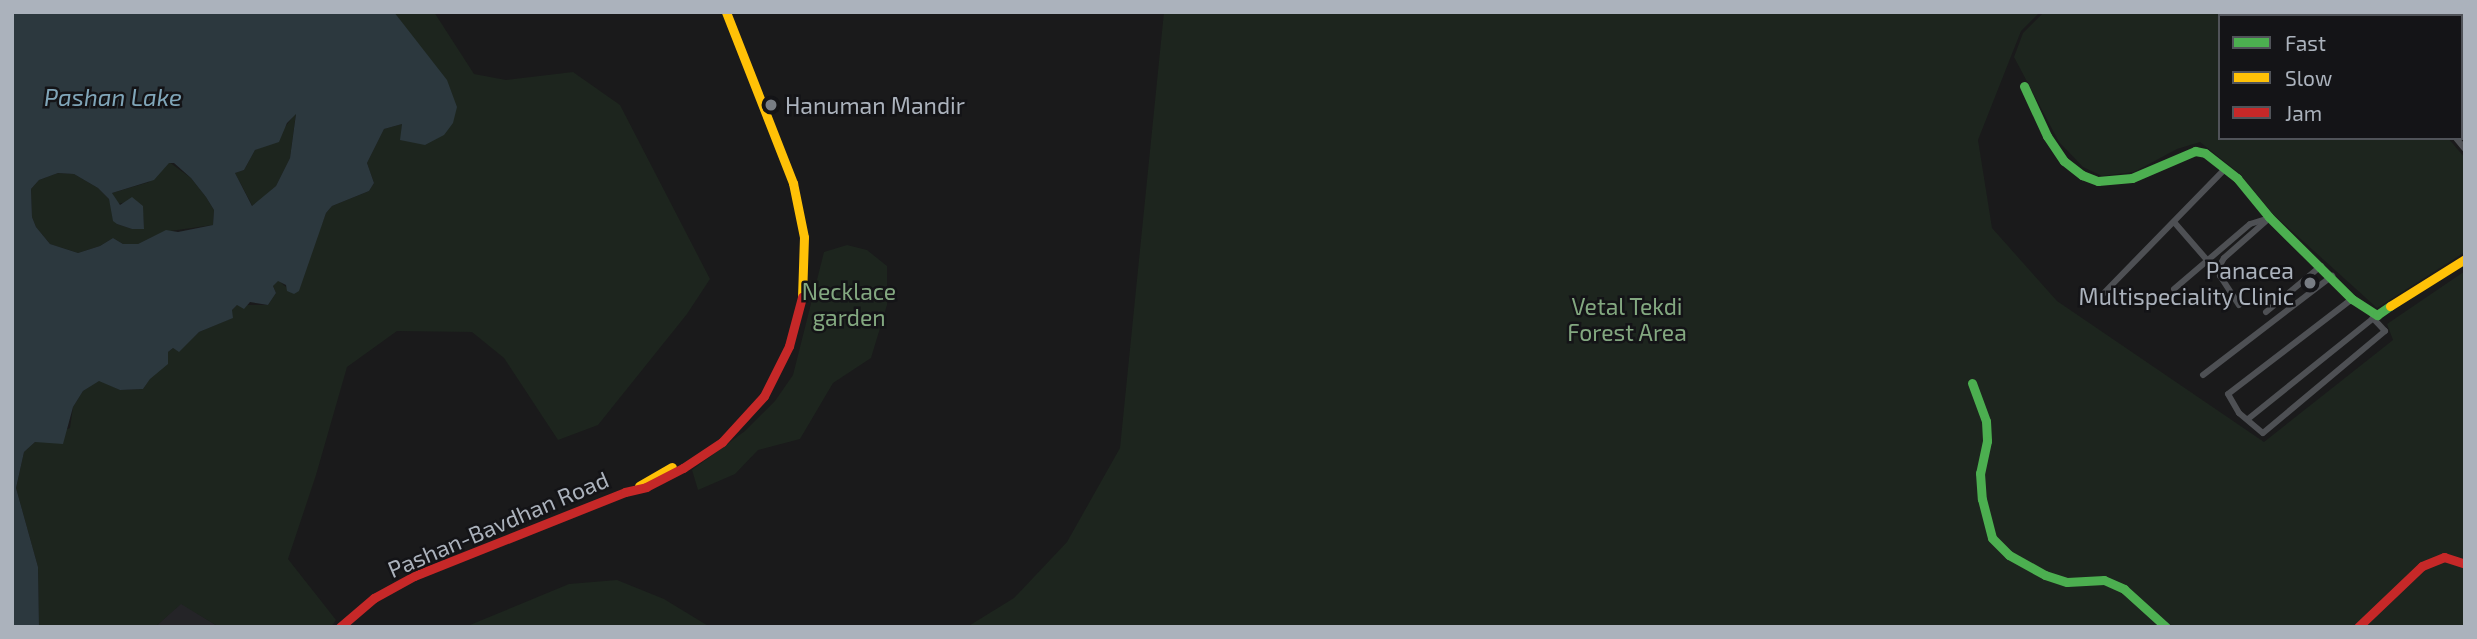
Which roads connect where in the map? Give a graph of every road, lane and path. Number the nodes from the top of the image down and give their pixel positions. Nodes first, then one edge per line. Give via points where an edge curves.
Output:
1 (726, 12) edge
2 (2024, 86) dead end
3 (2225, 169) junction
4 (2270, 218) junction
5 (2174, 222) junction
6 (2465, 259) edge
7 (2207, 260) junction
8 (2321, 266) junction
9 (2332, 276) junction
10 (2174, 289) dead end
11 (2100, 297) dead end
12 (2351, 299) junction
13 (2239, 305) dead end
14 (2266, 312) dead end
15 (2375, 317) junction
16 (2203, 375) dead end
17 (1972, 383) dead end
18 (2248, 419) junction
19 (2465, 564) edge
20 (340, 627) edge
21 (2165, 627) edge
22 (2358, 627) edge

1 - 20 street, Pashan-Bavdhan Road via 793,183 804,237 806,276 789,346 764,396 725,437 639,486 414,576 374,598
2 - 3 street via 2064,161 2089,179 2132,178 2199,151
3 - 4 street
3 - 5 street
4 - 7 street via 2250,224
4 - 8 street
4 - 13 street via 2220,265 2220,276
5 - 7 street
5 - 11 street
6 - 15 street
7 - 10 street
8 - 9 street
8 - 14 street
9 - 12 street
9 - 16 street
12 - 15 street
12 - 18 street via 2228,394
15 - 18 street
15 - 18 street via 2385,331 2263,433
17 - 21 street via 1986,421 1980,473 1992,538 2008,555 2045,575 2067,582 2104,580 2124,589
19 - 22 street via 2444,557 2422,566

